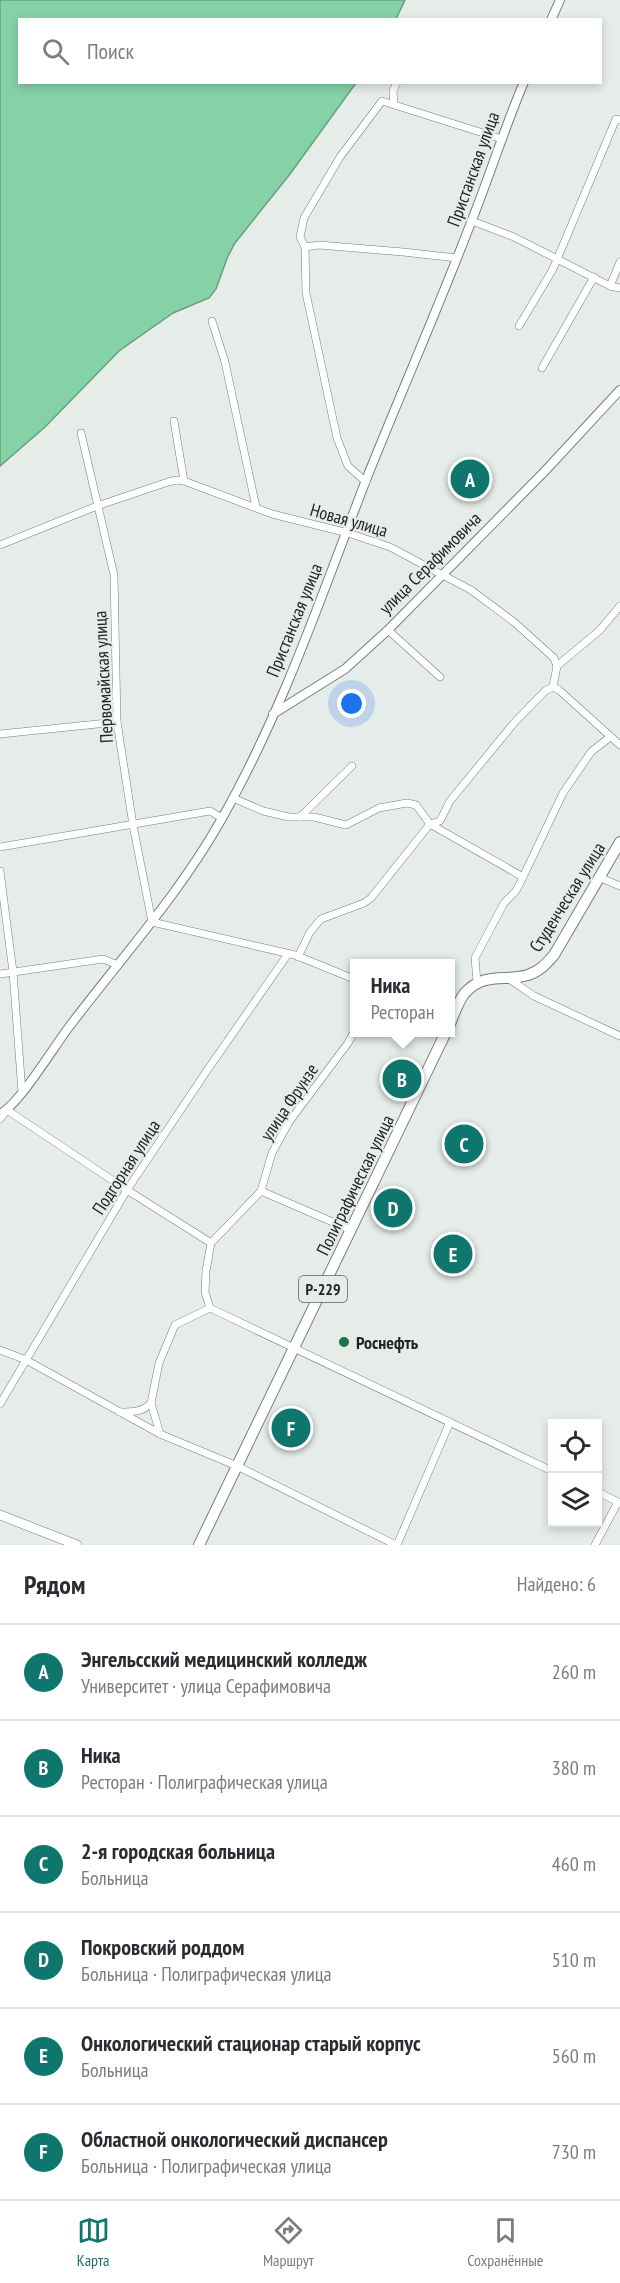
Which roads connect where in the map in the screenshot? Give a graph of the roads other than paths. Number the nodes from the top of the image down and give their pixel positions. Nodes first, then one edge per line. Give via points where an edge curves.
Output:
1 (560, 0) edge
2 (552, 18) edge
3 (396, 84) edge
4 (523, 84) edge
5 (394, 105) junction
6 (620, 120) edge
7 (502, 139) junction
8 (472, 221) junction
9 (305, 247) junction
10 (457, 258) junction
11 (557, 258) junction
12 (620, 262) edge
13 (594, 277) junction
14 (610, 285) junction
15 (620, 288) edge
16 (212, 321) dead end
17 (519, 326) dead end
18 (542, 368) dead end
19 (620, 390) edge
20 (174, 421) dead end
21 (81, 433) dead end
22 (184, 481) junction
23 (366, 482) junction
24 (97, 506) junction
25 (256, 507) junction
26 (348, 533) junction
27 (0, 545) edge
28 (443, 574) junction
29 (620, 606) edge
30 (388, 630) junction
31 (557, 666) junction
32 (440, 677) dead end
33 (553, 687) junction
34 (273, 714) junction
35 (117, 722) junction
36 (0, 734) edge
37 (610, 737) junction
38 (620, 745) edge
39 (352, 766) dead end
40 (233, 798) junction
41 (300, 817) junction
42 (222, 818) junction
43 (430, 824) junction
44 (133, 825) junction
45 (620, 842) edge
46 (0, 847) edge
47 (0, 871) edge
48 (523, 877) junction
49 (601, 878) junction
50 (620, 886) edge
51 (152, 921) junction
52 (288, 954) junction
53 (298, 957) junction
54 (118, 965) junction
55 (13, 972) junction
56 (0, 974) edge
57 (350, 977) edge
58 (507, 977) junction
59 (477, 982) junction
60 (455, 1012) edge
61 (620, 1036) edge
62 (351, 1037) edge
63 (444, 1037) edge
64 (22, 1092) junction
65 (4, 1112) edge
66 (0, 1119) edge
67 (128, 1190) junction
68 (261, 1191) junction
69 (351, 1230) junction
70 (211, 1243) junction
71 (210, 1308) junction
72 (294, 1349) junction
73 (0, 1350) edge
74 (26, 1360) junction
75 (151, 1403) junction
76 (0, 1404) edge
77 (120, 1412) junction
78 (450, 1422) junction
79 (160, 1434) junction
80 (237, 1466) junction
81 (548, 1469) edge
82 (602, 1494) edge
83 (619, 1503) edge
84 (0, 1515) edge
85 (77, 1545) edge
86 (199, 1545) edge
87 (397, 1545) edge
88 (594, 1545) edge

1 - 2 street
3 - 5 street
4 - 7 street, Пристанская улица
5 - 7 street
5 - 9 street via 382,101 340,157 304,218 300,237
6 - 11 street via 616,119
7 - 8 street, Пристанская улица
8 - 10 street, Пристанская улица
8 - 11 street
9 - 10 street via 319,245
9 - 23 street via 306,293 337,438 348,466
10 - 23 street, Пристанская улица
11 - 13 street
11 - 17 street
12 - 14 street
13 - 14 street
13 - 18 street
14 - 15 street
16 - 25 street via 225,362
19 - 28 street, улица Серафимовича
20 - 22 street
21 - 24 street, Первомайская улица
22 - 24 street via 168,482
22 - 25 street, Новая улица
23 - 26 street, Пристанская улица
24 - 27 street
24 - 35 street, Первомайская улица via 114,576
25 - 26 street, Новая улица
26 - 28 street, Новая улица via 390,547
26 - 34 street, Пристанская улица
28 - 30 street, улица Серафимовича
28 - 31 street, Новая улица via 514,622 554,658
29 - 31 street via 600,630
30 - 32 street
30 - 34 street, улица Серафимовича via 345,669
31 - 33 street
33 - 37 street
33 - 43 street via 513,723 450,801 440,821
34 - 40 street, Пристанская улица
35 - 36 street
35 - 44 street, Первомайская улица
37 - 38 street
37 - 48 street via 591,752 563,793
39 - 41 street
40 - 41 street via 262,811
40 - 42 street, Пристанская улица
41 - 43 street via 346,825 379,808 407,802 416,805
42 - 44 street via 210,811
42 - 51 street, Пристанская улица
43 - 48 street
43 - 53 street via 371,898 316,924
44 - 46 street
44 - 51 street, Первомайская улица
45 - 49 main road, Студенческая улица
47 - 55 street
48 - 59 street via 504,903 476,958
49 - 50 street
49 - 58 main road, Студенческая улица via 542,968 528,975
51 - 52 street
51 - 54 street, Пристанская улица
52 - 53 street
52 - 67 street, Подгорная улица
53 - 57 street
54 - 55 street via 103,959
54 - 64 street, Пристанская улица
55 - 56 street
55 - 64 street
58 - 59 main road
58 - 61 street via 534,996
59 - 60 main road via 463,995
62 - 68 street, улица Фрунзе via 289,1122 272,1153
63 - 69 main road, Полиграфическая улица / Р-229
64 - 65 street, Пристанская улица
65 - 66 street, Пристанская улица
65 - 67 street
67 - 70 street
67 - 74 street, Подгорная улица
68 - 69 street
68 - 70 street, улица Фрунзе
69 - 72 main road, Полиграфическая улица / Р-229
70 - 71 street via 205,1292
71 - 72 street
71 - 75 street via 175,1326 159,1363
72 - 78 street
72 - 80 main road, Полиграфическая улица / Р-229
73 - 74 street
74 - 76 street, Подгорная улица
74 - 77 street
75 - 77 street via 137,1412
75 - 79 street
77 - 79 street
78 - 81 street
78 - 87 street
79 - 80 street
80 - 86 main road, Полиграфическая улица / Р-229
80 - 87 street
82 - 83 street
83 - 88 street
84 - 85 main road

